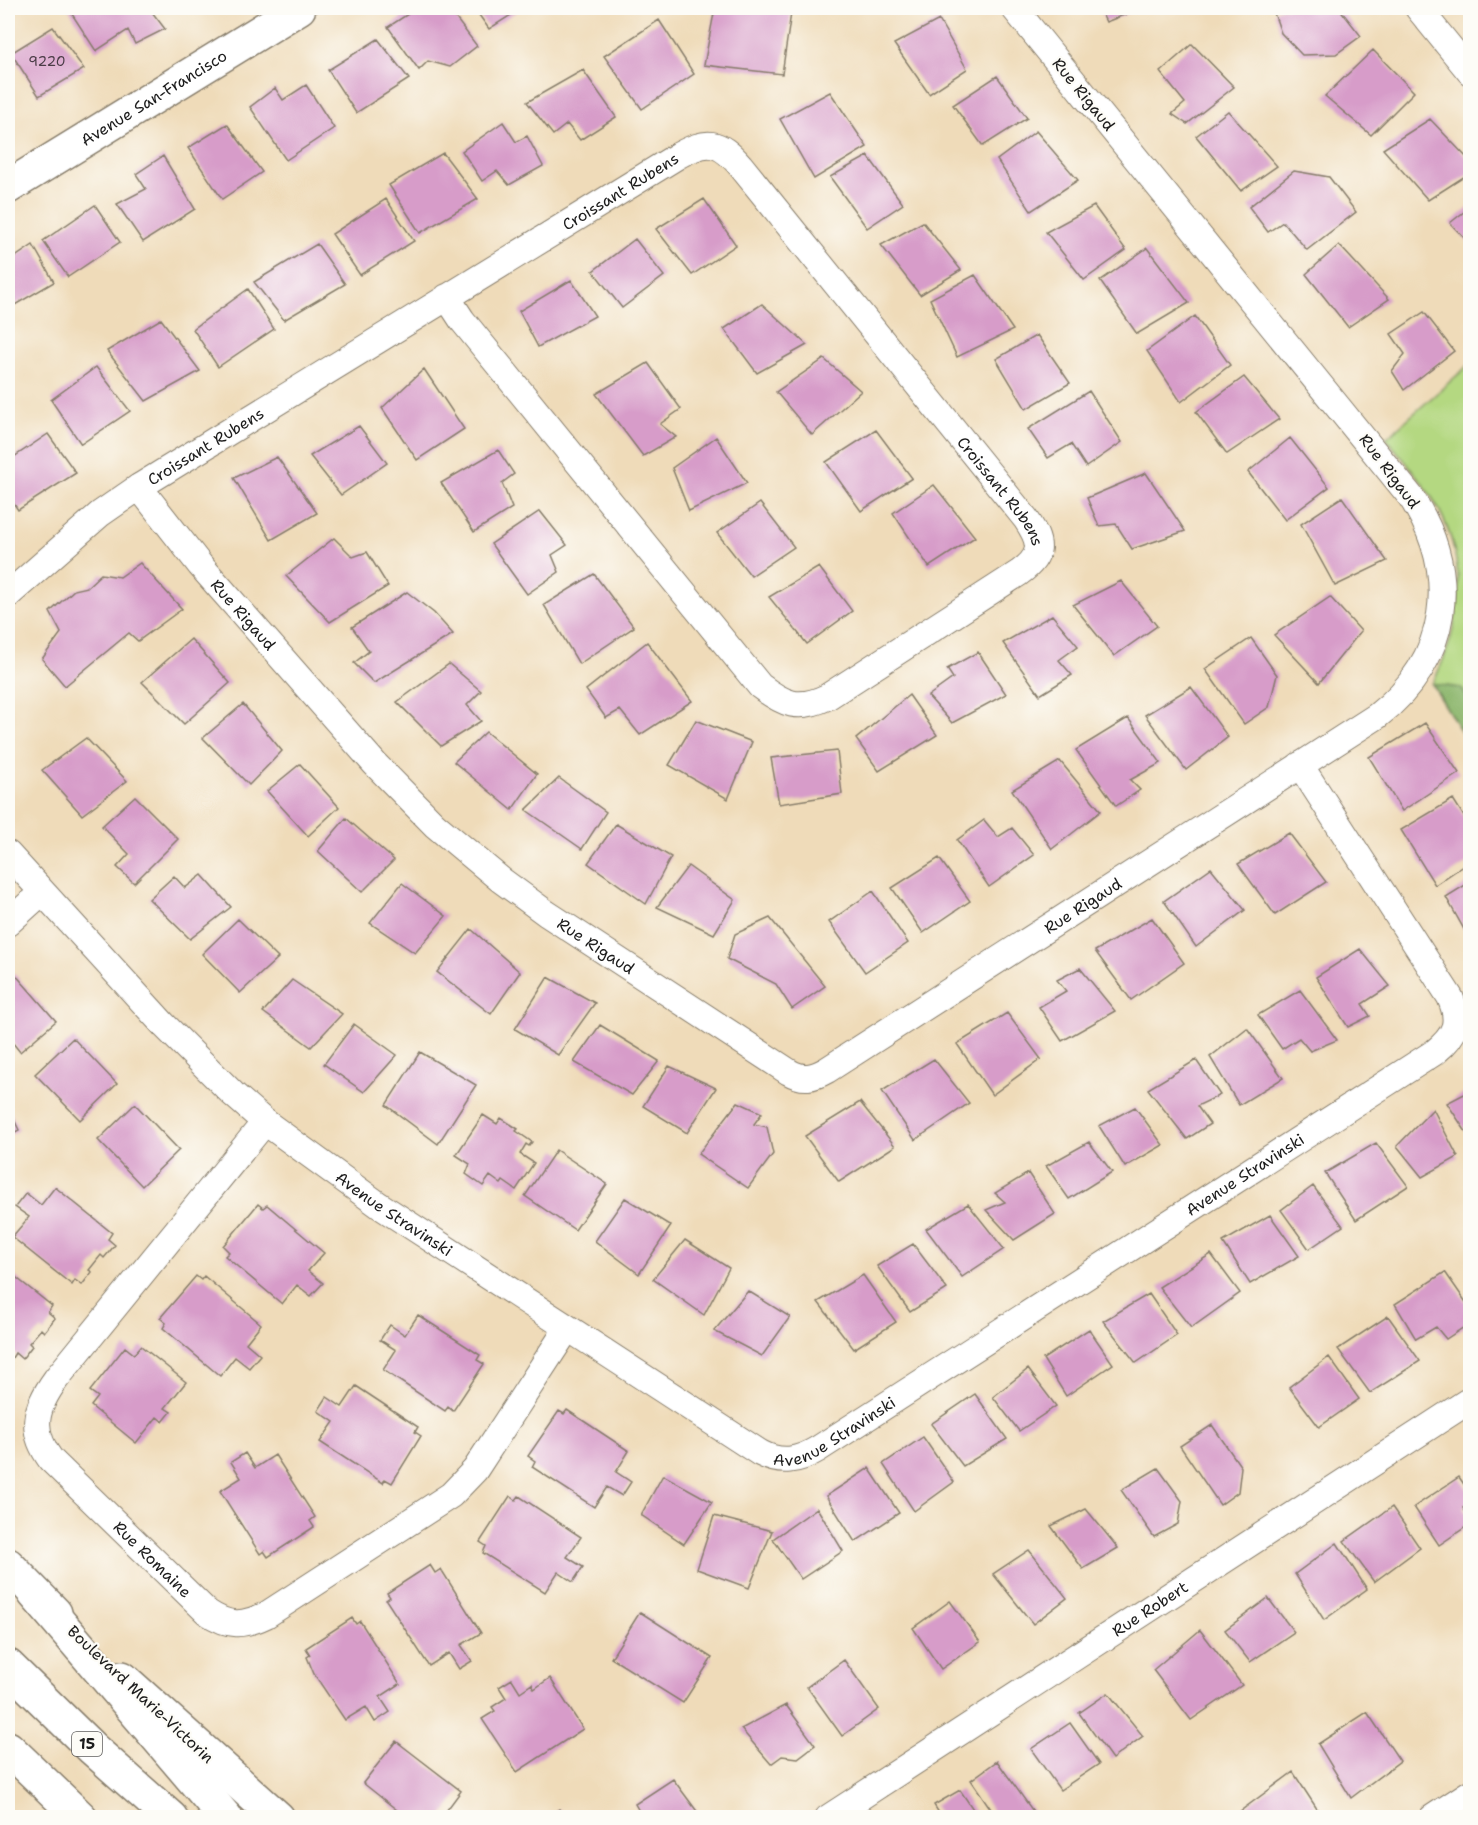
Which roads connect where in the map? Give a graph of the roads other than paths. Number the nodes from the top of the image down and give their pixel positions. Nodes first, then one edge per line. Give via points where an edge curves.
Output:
1 (299, 8) edge
2 (1014, 8) edge
3 (1418, 8) edge
4 (1470, 72) edge
5 (8, 187) edge
6 (447, 297) junction
7 (139, 487) junction
8 (8, 595) edge
9 (1300, 765) junction
10 (8, 854) edge
11 (41, 893) junction
12 (8, 923) edge
13 (265, 1122) junction
14 (567, 1329) junction
15 (1470, 1400) edge
16 (8, 1565) edge
17 (34, 1593) junction
18 (8, 1666) edge
19 (8, 1748) edge
20 (1470, 1793) edge
21 (81, 1818) edge
22 (171, 1818) edge
23 (226, 1818) edge
24 (278, 1818) edge
25 (828, 1818) edge
26 (1432, 1818) edge

1 - 5 main road, Avenue San-Francisco
2 - 9 street, Rue Rigaud via 1399,480 1432,532 1442,592 1436,632 1419,671 1393,703
3 - 4 street
6 - 6 street, Croissant Rubens via 679,155 701,145 715,144 740,165 1026,519 1037,537 1035,560 827,697 804,705 781,700 760,686
6 - 7 street, Croissant Rubens
7 - 8 street, Croissant Rubens via 100,514
7 - 9 street, Rue Rigaud via 200,565 375,765 435,825 546,913 798,1077 827,1071
9 - 14 street, Avenue Stravinski via 1450,997 1456,1020 1453,1032 1435,1052 799,1459 783,1461 760,1453
10 - 11 street, Avenue Stravinski
11 - 12 street
11 - 13 street, Avenue Stravinski via 195,1058
13 - 14 street, Avenue Stravinski via 379,1205
13 - 14 street, Rue Romaine via 56,1379 45,1395 36,1422 42,1447 51,1460 207,1612 228,1623 253,1622 451,1495 475,1470
15 - 25 street, Rue Robert
16 - 17 main road, Boulevard Marie-Victorin
17 - 23 main road
17 - 24 main road, Boulevard Marie-Victorin via 142,1698
18 - 22 main road, 15
19 - 21 main road
20 - 26 street

